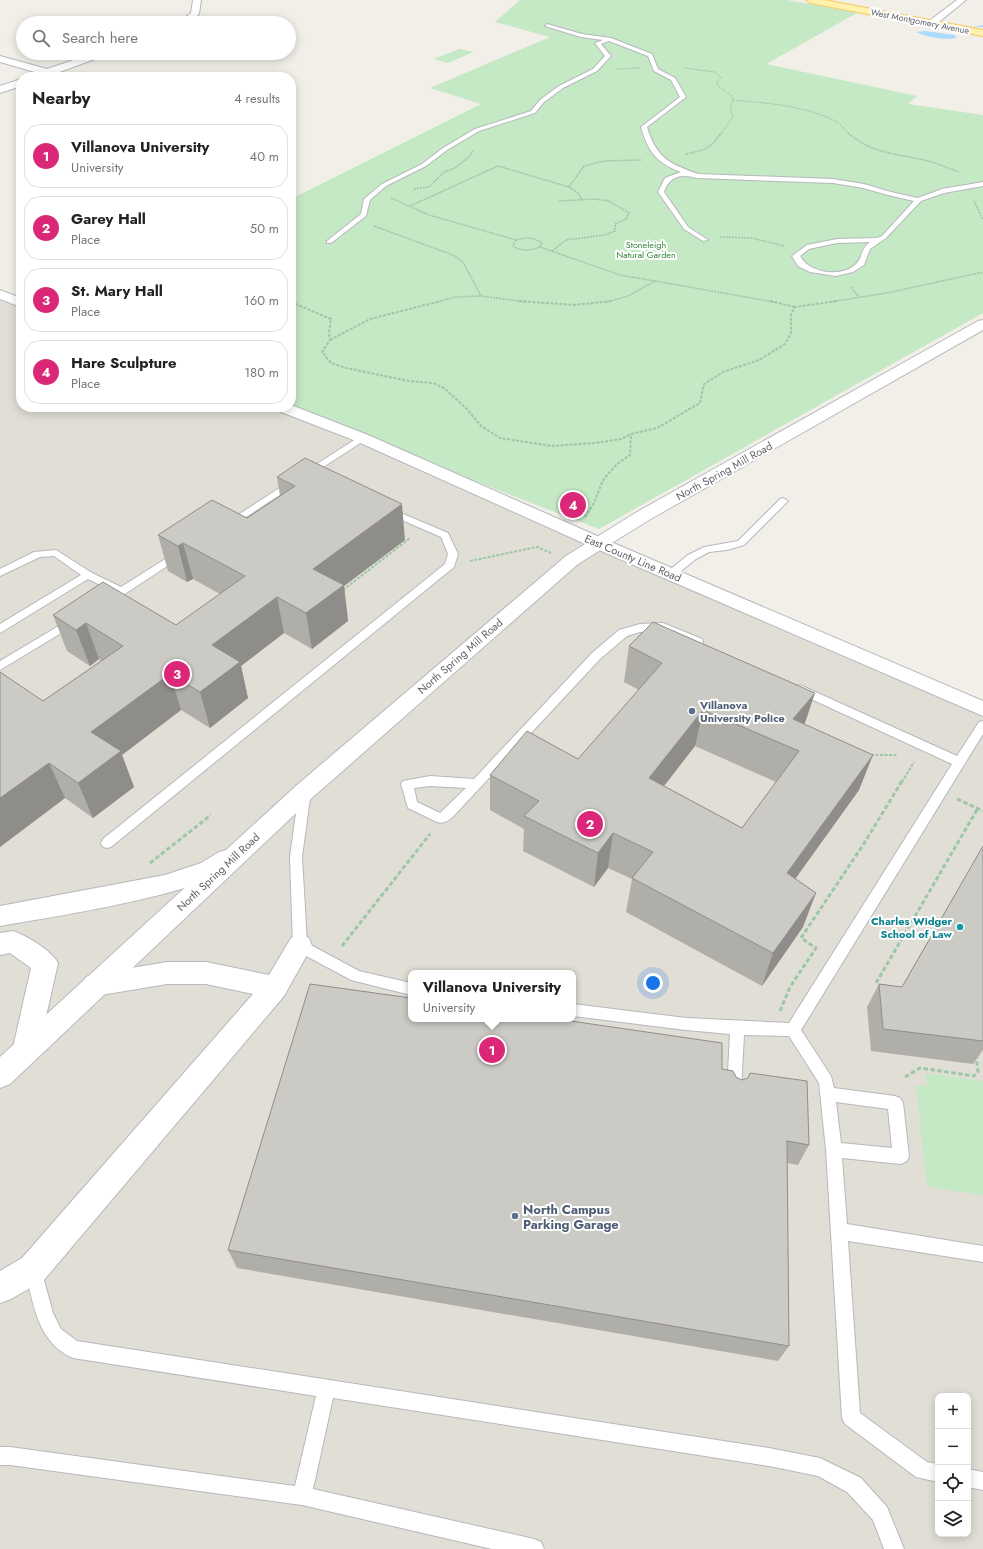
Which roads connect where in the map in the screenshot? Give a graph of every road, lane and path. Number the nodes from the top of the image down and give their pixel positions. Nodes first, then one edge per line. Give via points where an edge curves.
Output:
1 (197, 0) edge
2 (810, 0) edge
3 (962, 0) edge
4 (192, 16) edge
5 (932, 23) junction
6 (547, 25) dead end
7 (983, 33) edge
8 (609, 39) junction
9 (0, 60) edge
10 (83, 60) edge
11 (655, 67) junction
12 (595, 70) junction
13 (43, 72) edge
14 (50, 72) edge
15 (16, 84) edge
16 (0, 90) edge
17 (688, 173) junction
18 (983, 184) edge
19 (966, 186) junction
20 (377, 191) junction
21 (582, 200) junction
22 (919, 200) junction
23 (559, 201) dead end
24 (409, 207) junction
25 (358, 220) junction
26 (983, 220) edge
27 (714, 237) dead end
28 (516, 240) junction
29 (705, 240) dead end
30 (877, 240) junction
31 (329, 242) dead end
32 (540, 248) junction
33 (552, 251) junction
34 (801, 252) junction
35 (983, 272) edge
36 (656, 281) junction
37 (0, 294) edge
38 (481, 296) junction
39 (16, 301) edge
40 (296, 304) edge
41 (795, 307) junction
42 (983, 324) edge
43 (330, 340) junction
44 (295, 412) edge
45 (631, 434) junction
46 (362, 438) junction
47 (304, 476) junction
48 (318, 482) edge
49 (783, 501) dead end
50 (375, 506) edge
51 (425, 527) junction
52 (222, 528) edge
53 (576, 533) junction
54 (598, 543) junction
55 (189, 549) edge
56 (572, 560) junction
57 (450, 565) junction
58 (0, 573) edge
59 (672, 574) junction
60 (88, 575) junction
61 (341, 591) dead end
62 (122, 592) junction
63 (95, 608) edge
64 (82, 616) edge
65 (0, 629) edge
66 (707, 646) edge
67 (0, 666) edge
68 (793, 686) edge
69 (983, 709) edge
70 (983, 725) edge
71 (863, 756) edge
72 (902, 756) dead end
73 (910, 759) dead end
74 (959, 762) junction
75 (475, 784) junction
76 (305, 790) junction
77 (941, 791) junction
78 (978, 808) junction
79 (983, 811) edge
80 (211, 815) dead end
81 (441, 819) junction
82 (107, 842) dead end
83 (243, 848) junction
84 (147, 866) dead end
85 (0, 916) edge
86 (0, 944) edge
87 (300, 946) junction
88 (330, 961) junction
89 (876, 983) dead end
90 (95, 985) junction
91 (275, 988) junction
92 (408, 988) edge
93 (576, 1010) edge
94 (737, 1028) junction
95 (777, 1029) junction
96 (793, 1030) junction
97 (976, 1051) edge
98 (25, 1052) junction
99 (0, 1075) edge
100 (905, 1077) dead end
101 (734, 1094) edge
102 (827, 1094) junction
103 (834, 1150) junction
104 (840, 1231) junction
105 (983, 1254) edge
106 (32, 1269) junction
107 (0, 1288) edge
108 (326, 1388) junction
109 (0, 1456) edge
110 (935, 1472) edge
111 (971, 1479) edge
112 (983, 1481) edge
113 (302, 1496) junction
114 (534, 1549) edge
115 (894, 1549) edge

1 - 4 street
2 - 5 main road, West Montgomery Avenue
3 - 5 street
5 - 7 main road, West Montgomery Avenue
6 - 8 lane via 581,35
8 - 11 lane via 650,55
8 - 12 lane via 598,43 608,56
9 - 13 street
10 - 14 street
11 - 12 path
11 - 17 lane via 673,79 683,97 644,127 647,141 656,157
11 - 19 path via 715,72 721,77 716,84 733,97 733,100 772,104 834,120 859,142 875,150 935,162 955,169 964,179
12 - 20 lane via 561,87 542,101 533,112 477,130
15 - 16 street
17 - 22 lane via 697,176 834,181
17 - 29 lane via 672,176 664,183 661,192 686,228
18 - 19 lane
19 - 22 lane via 942,191
19 - 26 path
20 - 24 path
20 - 25 lane via 367,199 364,215
21 - 23 path
21 - 24 path via 578,193 569,187 498,166
21 - 33 path via 609,201 629,213 626,219 615,224 615,231 605,235 566,240
22 - 30 lane via 884,237
24 - 28 path
25 - 31 lane
25 - 38 path via 453,255 464,262
27 - 34 path via 752,238
28 - 32 path via 535,239 542,243
28 - 32 path via 513,246 516,248
30 - 34 lane via 837,241 807,247
30 - 34 lane via 866,250 864,260 855,269 837,274 816,272 801,264 796,256
32 - 33 path
33 - 36 path via 620,276
35 - 41 path via 887,293
36 - 38 path via 629,296 600,303 567,306
36 - 41 path via 760,298
37 - 39 street
38 - 43 path via 455,296 370,319
40 - 43 path via 331,319
41 - 45 path via 791,314 791,334 785,344 759,360 723,372 704,384 700,403 657,428
42 - 54 street, North Spring Mill Road
43 - 45 path via 322,352 331,363 376,375 434,383 444,388 482,426 500,438 552,446 595,443 621,439
44 - 46 street, East County Line Road
45 - 53 path via 630,455 617,464 603,480 594,503
46 - 47 lane
46 - 53 street, East County Line Road
47 - 48 lane
47 - 52 lane
49 - 59 lane via 741,543 707,549 692,557
50 - 51 lane
51 - 57 lane via 445,535 453,554
51 - 61 path
53 - 54 street, East County Line Road
54 - 56 street, North Spring Mill Road
54 - 59 street, East County Line Road
55 - 62 lane
56 - 57 path via 537,547
56 - 76 street, North Spring Mill Road
57 - 82 lane
58 - 60 lane via 38,554 56,553
59 - 69 street, East County Line Road
60 - 62 lane
60 - 65 lane
62 - 63 lane
64 - 67 lane
66 - 75 lane via 664,627 640,628 623,633 596,656
68 - 74 lane
70 - 74 lane
71 - 72 path
73 - 95 path via 915,761 801,938 816,948 780,1006
74 - 77 lane
75 - 81 lane
75 - 81 lane via 430,781 407,784 412,805
76 - 83 street, North Spring Mill Road
76 - 87 lane via 296,857
77 - 78 path
77 - 96 lane
78 - 79 path
78 - 89 path
80 - 84 path
81 - 88 path
83 - 85 street via 209,870 165,885
83 - 90 street, North Spring Mill Road
86 - 98 street via 13,942 45,963
87 - 88 lane
87 - 91 street
88 - 92 lane via 356,976
90 - 91 street via 167,973 206,973
90 - 98 street, North Spring Mill Road
91 - 106 street
93 - 94 lane
94 - 95 lane
94 - 101 lane
95 - 96 lane
96 - 102 lane via 826,1081
97 - 100 path via 978,1072 974,1076 920,1068
98 - 99 street, North Spring Mill Road
102 - 103 lane
102 - 103 lane via 895,1103 901,1156
103 - 104 lane
104 - 105 lane
104 - 110 lane via 851,1418 923,1470
106 - 107 street
106 - 108 lane via 44,1316 55,1335 73,1348
108 - 113 lane
108 - 115 lane via 769,1457 820,1468 854,1485 880,1514
109 - 113 lane
111 - 112 lane
113 - 114 lane

